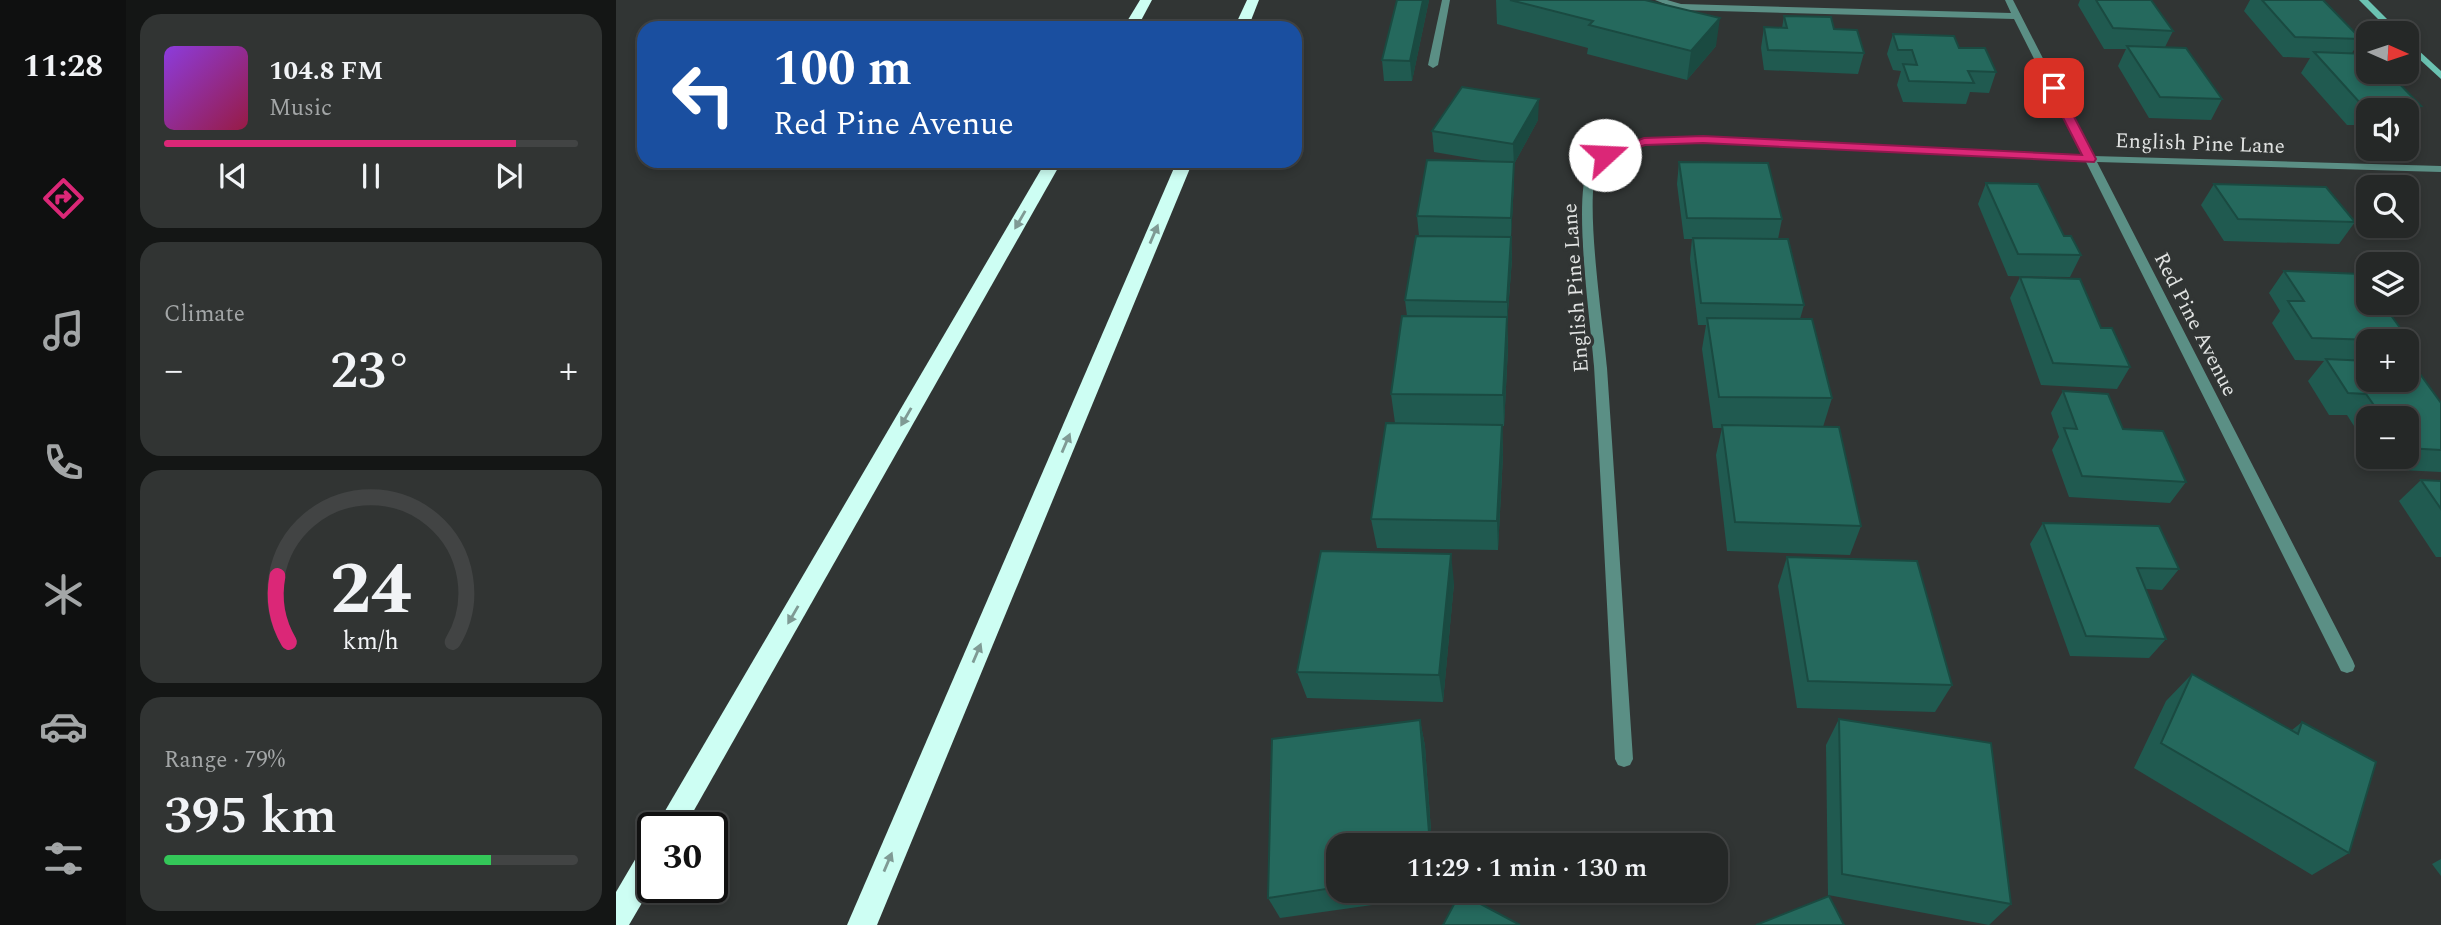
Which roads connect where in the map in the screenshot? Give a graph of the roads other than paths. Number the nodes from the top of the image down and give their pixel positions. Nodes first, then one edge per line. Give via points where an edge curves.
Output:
1 (1146, 0) edge
2 (1253, 0) edge
3 (1446, 0) edge
4 (1659, 0) edge
5 (2009, 0) edge
6 (2363, 0) edge
7 (2017, 16) junction
8 (1134, 21) edge
9 (1244, 21) edge
10 (2385, 21) edge
11 (2419, 55) edge
12 (1433, 65) dead end
13 (2441, 76) edge
14 (2090, 159) junction
15 (1050, 168) edge
16 (1182, 168) edge
17 (2441, 169) edge
18 (2347, 666) dead end
19 (1624, 759) dead end
20 (678, 812) edge
21 (637, 884) edge
22 (616, 920) edge
23 (862, 925) edge

1 - 8 highway
2 - 9 highway
3 - 12 street
4 - 7 street via 1680,7
5 - 7 street, Red Pine Avenue
6 - 10 street
7 - 14 street, Red Pine Avenue
11 - 13 street
14 - 17 street, English Pine Lane
14 - 18 street, Red Pine Avenue
14 - 19 street, English Pine Lane via 1703,139 1644,141 1605,155 1594,165 1587,215
15 -> 20 highway
23 -> 16 highway
21 - 22 highway

